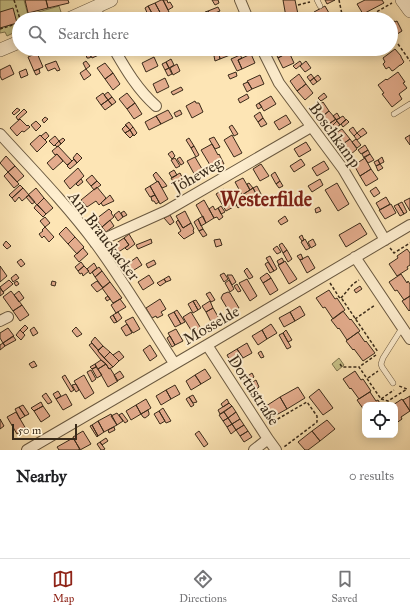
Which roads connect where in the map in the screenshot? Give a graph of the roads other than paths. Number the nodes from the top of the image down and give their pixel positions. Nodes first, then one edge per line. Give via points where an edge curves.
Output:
1 (111, 0) edge
2 (240, 0) edge
3 (317, 0) edge
4 (320, 6) dead end
5 (98, 12) edge
6 (245, 12) edge
7 (12, 45) edge
8 (0, 50) edge
9 (118, 56) edge
10 (266, 56) edge
11 (410, 104) edge
12 (156, 106) dead end
13 (394, 114) dead end
14 (311, 127) junction
15 (0, 134) edge
16 (410, 225) edge
17 (385, 240) junction
18 (95, 243) junction
19 (354, 257) junction
20 (402, 328) junction
21 (410, 338) edge
22 (207, 345) junction
23 (174, 363) junction
24 (393, 383) road end
25 (268, 439) junction
26 (27, 450) edge
27 (254, 450) edge
28 (276, 450) edge

1 - 5 street
2 - 6 street
3 - 4 lane
7 - 8 street
9 - 12 street via 137,86
10 - 14 street, Boschkamp via 279,83
11 - 13 lane
14 - 17 street, Boschkamp via 343,169
14 - 18 street, Jöheweg via 166,211
15 - 18 street, Am Brauckacker
16 - 17 street, Mosselde
17 - 19 street, Mosselde
18 - 23 street, Am Brauckacker
19 - 20 street
19 - 22 street, Mosselde
20 - 21 street
20 - 24 lane via 381,364
22 - 23 street, Mosselde
22 - 25 street, Dortustraße
23 - 26 street, Mosselde
25 - 27 street
25 - 28 street, Dortustraße

